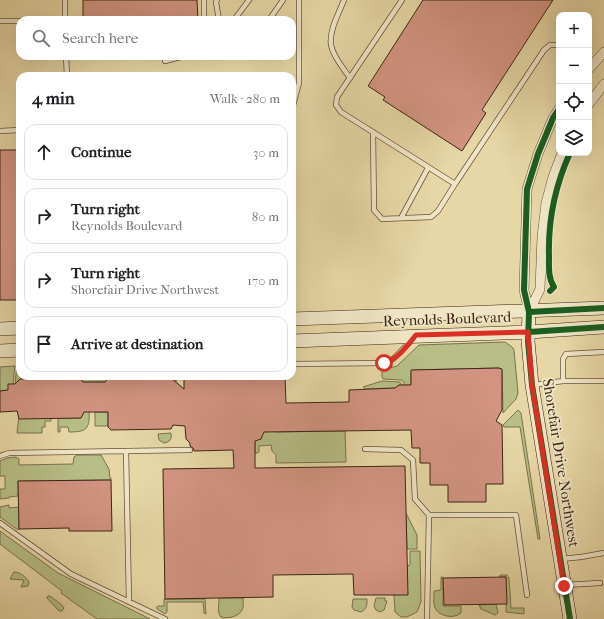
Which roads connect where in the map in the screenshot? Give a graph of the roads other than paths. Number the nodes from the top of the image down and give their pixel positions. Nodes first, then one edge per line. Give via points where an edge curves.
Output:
1 (65, 0) edge
2 (204, 0) edge
3 (249, 0) edge
4 (283, 0) edge
5 (299, 0) edge
6 (344, 0) edge
7 (402, 0) edge
8 (217, 1) edge
9 (65, 16) edge
10 (204, 16) edge
11 (219, 16) edge
12 (237, 16) edge
13 (272, 16) edge
14 (16, 21) edge
15 (0, 22) edge
16 (556, 45) edge
17 (604, 52) edge
18 (66, 60) edge
19 (170, 60) edge
20 (166, 61) dead end
21 (592, 66) edge
22 (66, 72) edge
23 (350, 78) junction
24 (604, 84) edge
25 (296, 94) edge
26 (592, 100) edge
27 (556, 114) edge
28 (16, 130) edge
29 (0, 131) edge
30 (373, 132) junction
31 (561, 156) edge
32 (428, 168) junction
33 (455, 184) junction
34 (401, 218) junction
35 (604, 308) edge
36 (529, 312) junction
37 (296, 319) edge
38 (604, 327) edge
39 (16, 328) edge
40 (0, 329) edge
41 (528, 332) junction
42 (416, 335) junction
43 (296, 341) edge
44 (16, 350) edge
45 (0, 351) edge
46 (604, 352) edge
47 (296, 364) edge
48 (563, 381) junction
49 (604, 381) edge
50 (532, 385) junction
51 (365, 449) dead end
52 (190, 450) dead end
53 (126, 451) junction
54 (0, 456) edge
55 (429, 515) junction
56 (0, 523) edge
57 (604, 553) edge
58 (560, 559) junction
59 (600, 583) dead end
60 (564, 586) junction
61 (526, 595) dead end
62 (129, 602) junction
63 (165, 619) edge
64 (427, 619) edge
65 (570, 619) edge

1 - 9 lane
2 - 10 lane
3 - 12 lane
4 - 13 lane
5 - 25 lane via 299,83
6 - 23 lane via 332,32 331,46
7 - 23 lane
8 - 11 lane
14 - 15 lane
16 - 33 lane via 550,45 544,50
17 - 21 street
18 - 22 lane
19 - 20 lane
23 - 30 lane via 337,97 336,106 341,112
24 - 26 street
27 - 36 street, Shorefair Drive Northwest via 538,154 527,189 524,290
28 - 29 lane
30 - 32 lane
30 - 34 lane via 374,210 382,219
31 - 36 street, Shorefair Drive Northwest via 546,203 540,289
32 - 33 lane
32 - 34 lane
33 - 34 lane via 438,211 431,217
35 - 36 main road, Reynolds Boulevard
36 - 37 main road, Reynolds Boulevard
36 - 41 main road, Shorefair Drive Northwest
38 - 41 main road, Reynolds Boulevard
39 - 40 main road
41 - 42 main road, Reynolds Boulevard
41 - 50 main road, Shorefair Drive Northwest
42 - 43 main road, Reynolds Boulevard
42 - 47 lane via 400,353 384,363
44 - 45 main road
46 - 48 lane via 566,354 563,359
48 - 49 lane
48 - 50 lane
50 - 58 main road, Shorefair Drive Northwest
51 - 55 lane via 401,450 413,460 415,499
52 - 53 lane
53 - 54 lane via 9,453
53 - 62 lane
55 - 61 lane via 516,515
55 - 64 lane
56 - 62 lane via 71,574
57 - 58 lane
58 - 60 main road, Shorefair Drive Northwest
59 - 60 lane
60 - 65 main road, Shorefair Drive Northwest
62 - 63 lane

